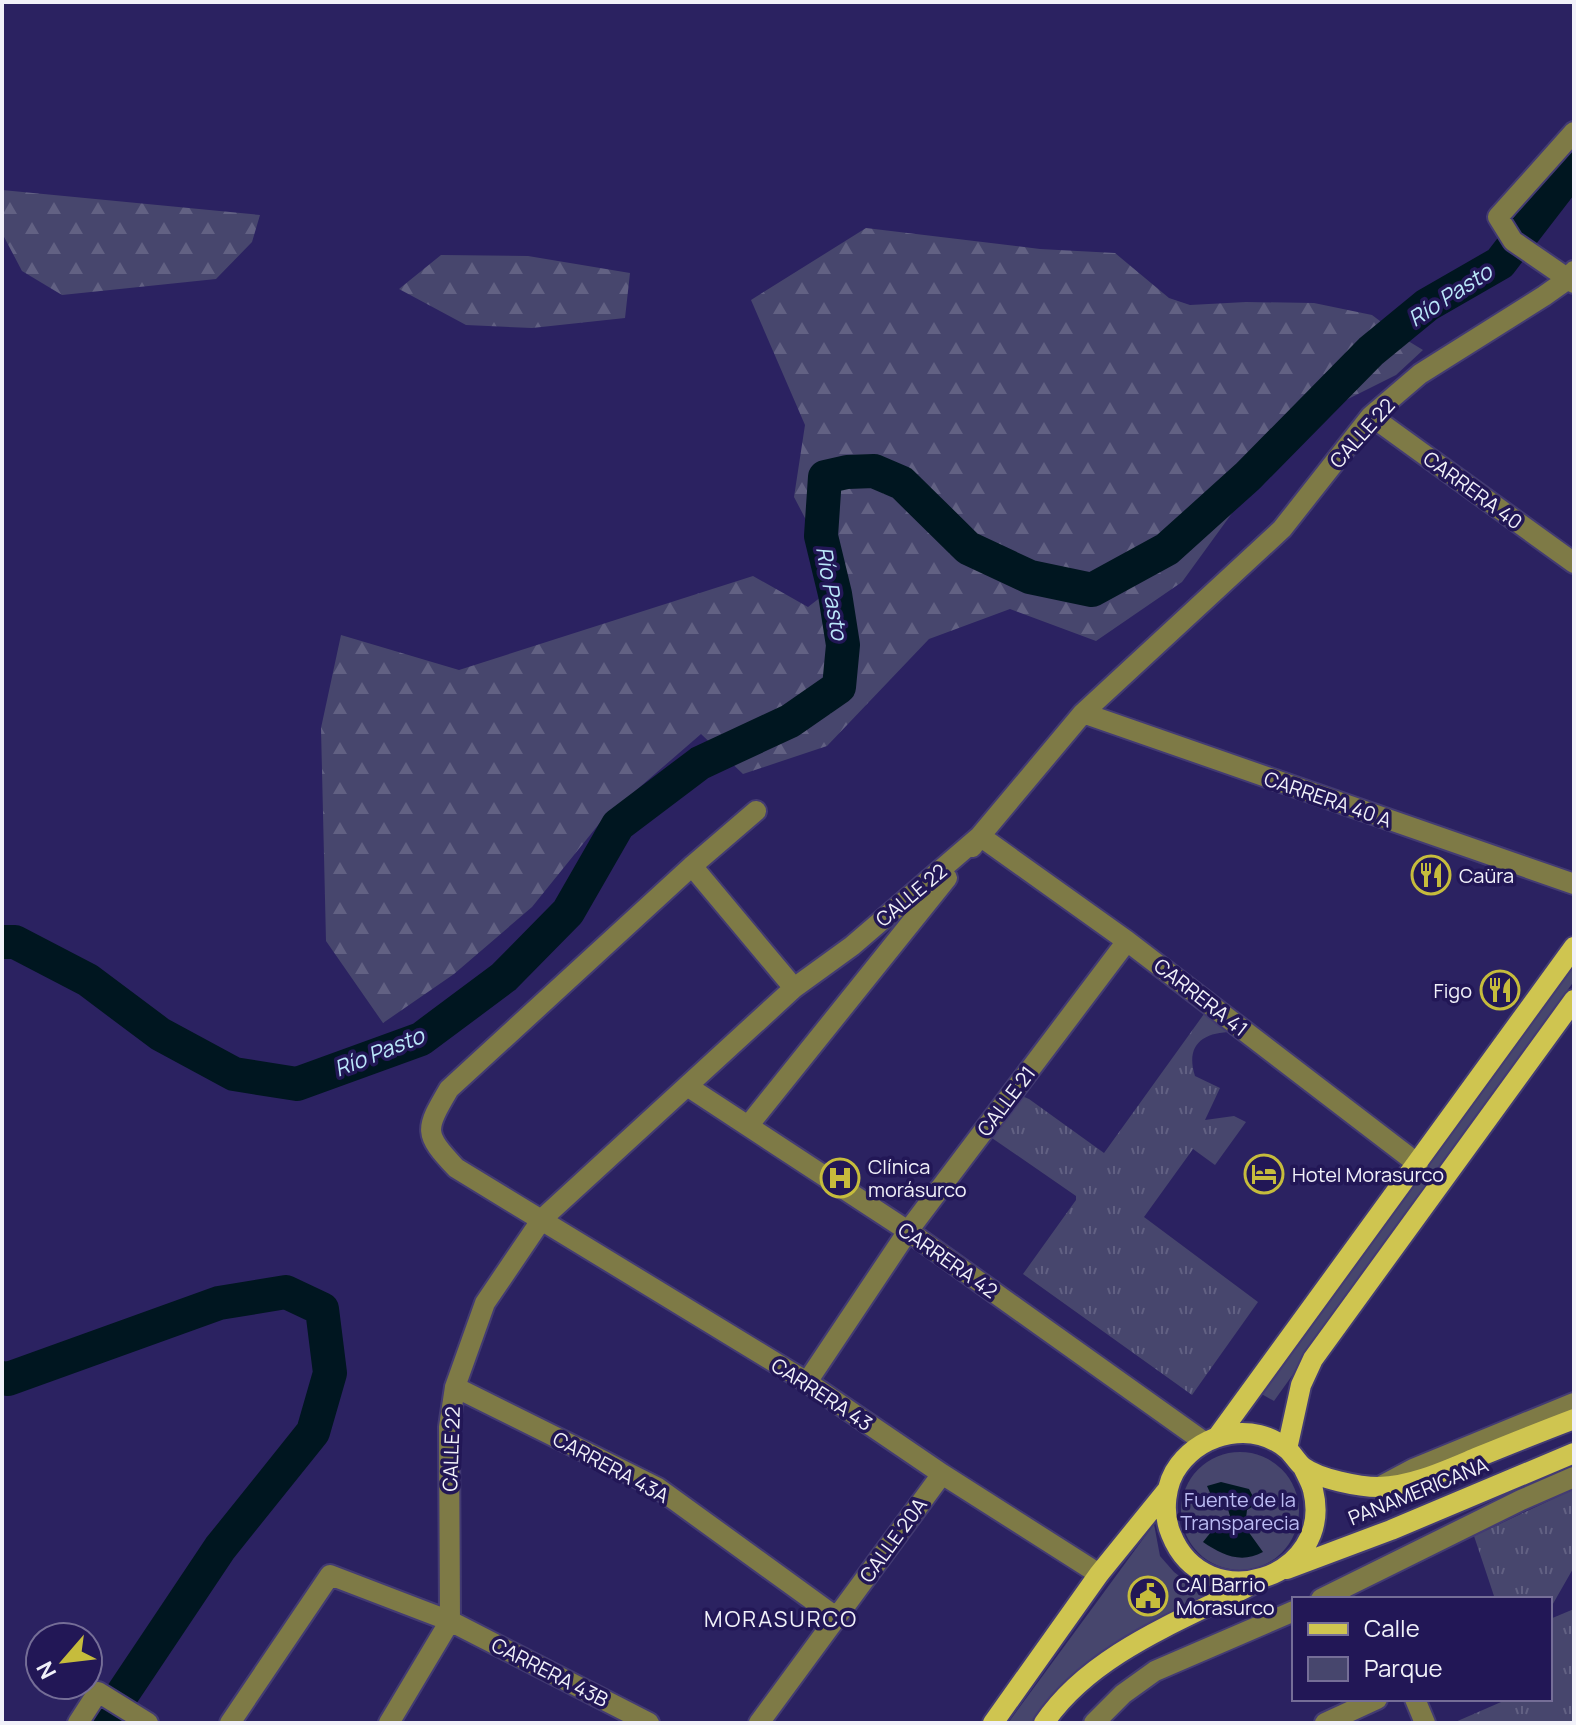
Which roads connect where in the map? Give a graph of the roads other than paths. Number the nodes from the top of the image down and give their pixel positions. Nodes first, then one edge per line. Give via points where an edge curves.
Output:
1 (1574, 132) edge
2 (1572, 278) edge
3 (1371, 416) junction
4 (1571, 555) edge
5 (1083, 713) junction
6 (756, 811) dead end
7 (980, 836) junction
8 (692, 866) junction
9 (1574, 884) edge
10 (1127, 941) junction
11 (1574, 947) edge
12 (794, 988) junction
13 (1574, 1000) edge
14 (687, 1086) junction
15 (748, 1126) junction
16 (1418, 1164) junction
17 (542, 1219) junction
18 (908, 1231) junction
19 (807, 1382) junction
20 (455, 1387) junction
21 (1574, 1403) edge
22 (1574, 1419) edge
23 (1211, 1439) junction
24 (1287, 1449) junction
25 (1574, 1453) edge
26 (1303, 1467) junction
27 (942, 1474) junction
28 (1574, 1477) edge
29 (1512, 1478) junction
30 (1380, 1487) junction
31 (1168, 1489) junction
32 (1521, 1500) junction
33 (1279, 1572) junction
34 (1099, 1574) junction
35 (1259, 1580) junction
36 (1362, 1591) edge
37 (1331, 1597) edge
38 (1292, 1612) edge
39 (836, 1617) junction
40 (450, 1621) junction
41 (1373, 1701) edge
42 (1416, 1701) edge
43 (78, 1723) edge
44 (148, 1723) edge
45 (230, 1723) edge
46 (389, 1723) edge
47 (649, 1723) edge
48 (759, 1723) edge
49 (993, 1723) edge
50 (1044, 1723) edge
51 (1094, 1723) edge
52 (1325, 1723) edge
53 (1425, 1723) edge

1 - 2 street via 1498,217 1513,241
2 - 3 street, CALLE 22 via 1420,374
3 - 4 street, CARRERA 40
3 - 5 street, CALLE 22 via 1282,529
5 - 7 street, CALLE 22
5 - 9 street, CARRERA 40 A
6 - 8 street, CARRERA 43
7 - 10 street, CARRERA 41
7 - 12 street, CALLE 22 via 852,946
7 - 15 street
8 - 12 street
8 - 17 street, CARRERA 43 via 449,1089 430,1120 430,1136 456,1168
10 - 16 street, CARRERA 41
10 - 18 street, CALLE 21
11 - 16 main road
12 - 14 street, CALLE 22
13 - 24 main road via 1313,1359 1301,1385
14 - 15 street, CARRERA 42
14 - 17 street, CALLE 22
15 - 18 street, CARRERA 42
16 - 23 main road
17 - 19 street, CARRERA 43
17 - 20 street, CALLE 22 via 485,1303
18 - 19 street, CALLE 21
18 - 23 street, CARRERA 42
19 - 27 street, CARRERA 43
20 - 39 street, CARRERA 43A via 658,1488
20 - 40 street, CALLE 22 via 449,1427
21 - 30 street
22 - 30 main road via 1426,1478
23 - 24 main road via 1242,1432
23 - 31 main road via 1188,1454
24 - 26 main road
25 - 29 main road, PANAMERICANA
26 - 30 main road via 1337,1480
26 - 33 main road via 1313,1489 1310,1536
27 - 34 street, CARRERA 43
27 - 39 street, CALLE 20A
28 - 32 street
29 - 32 street
29 - 33 main road, PANAMERICANA
31 - 34 main road
31 - 35 main road via 1170,1533 1196,1568 1237,1583
32 - 36 street
33 - 35 main road
34 - 49 main road
35 - 50 main road via 1127,1649 1083,1680
36 - 37 street
38 - 51 street via 1155,1671
39 - 48 street, CALLE 20A
40 - 45 street, CARRERA 43B via 330,1575
40 - 46 street
40 - 47 street, CARRERA 43B
41 - 52 street
42 - 53 street
43 - 44 street via 98,1692

